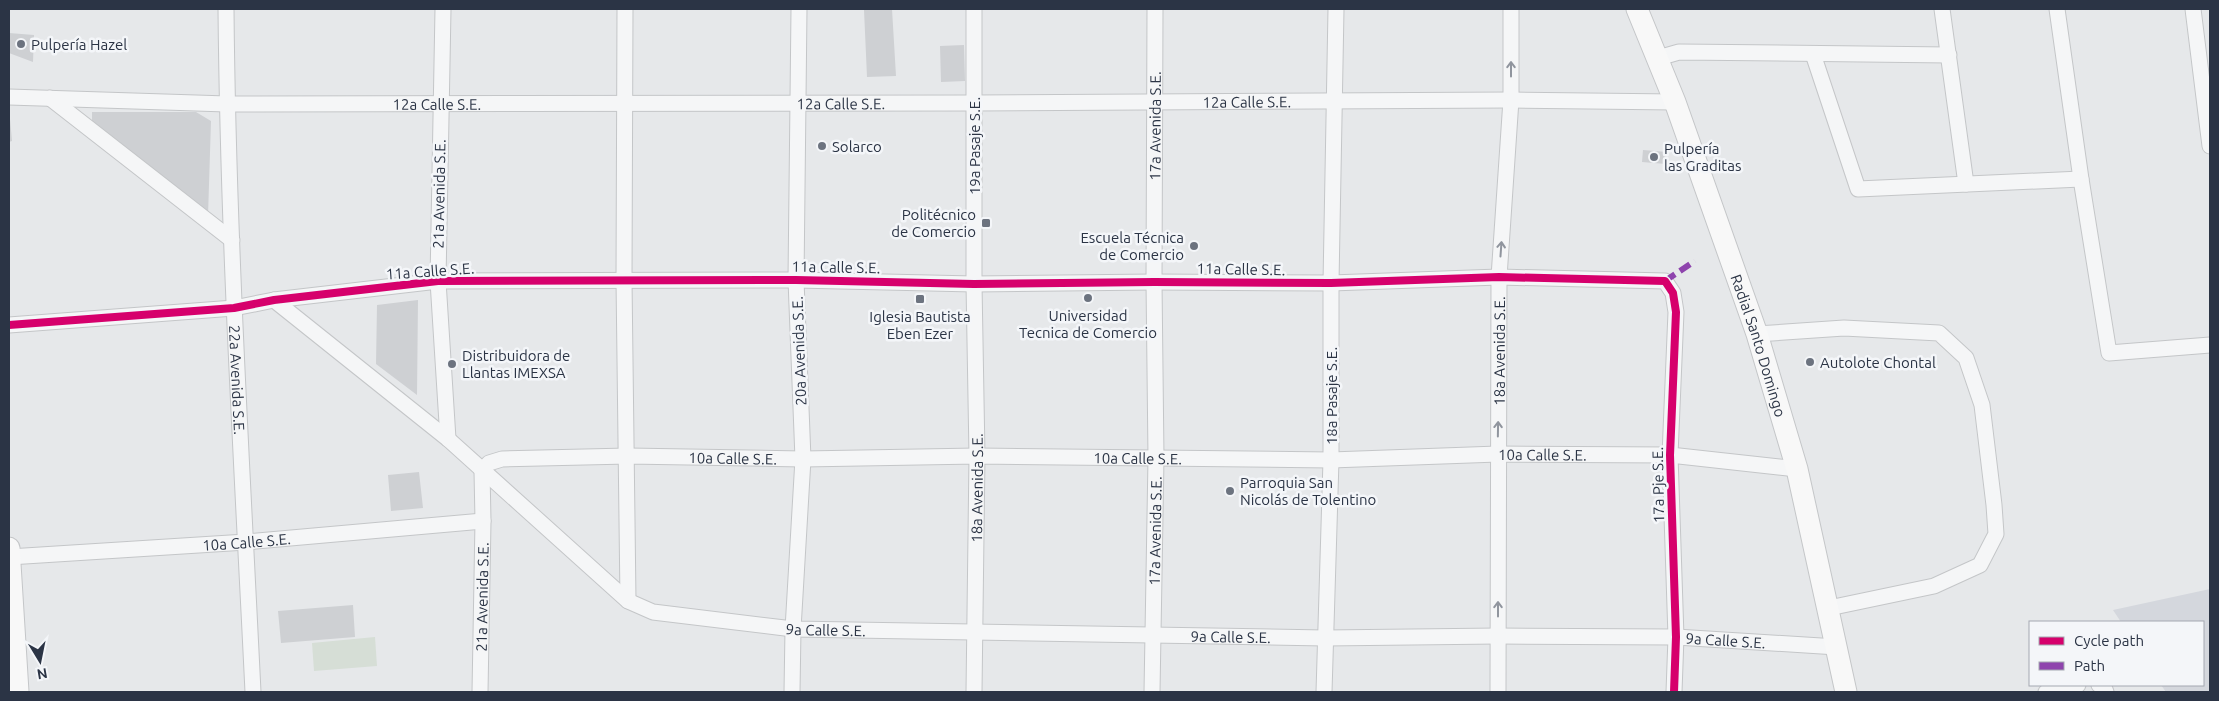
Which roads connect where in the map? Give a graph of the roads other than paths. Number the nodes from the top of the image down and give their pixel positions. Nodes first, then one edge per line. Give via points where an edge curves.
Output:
1 (226, 9) edge
2 (442, 9) edge
3 (625, 9) edge
4 (799, 9) edge
5 (974, 9) edge
6 (1155, 9) edge
7 (1336, 9) edge
8 (1511, 9) edge
9 (1636, 9) edge
10 (1942, 9) edge
11 (2057, 9) edge
12 (2193, 9) edge
13 (1813, 54) junction
14 (1949, 55) junction
15 (1658, 58) junction
16 (9, 96) edge
17 (50, 98) junction
18 (1511, 100) junction
19 (1155, 101) junction
20 (1334, 101) junction
21 (798, 102) junction
22 (1675, 102) junction
23 (625, 103) junction
24 (974, 103) junction
25 (227, 104) junction
26 (441, 104) junction
27 (2210, 146) edge
28 (2080, 179) junction
29 (1966, 184) junction
30 (232, 240) junction
31 (1499, 277) junction
32 (624, 280) junction
33 (796, 280) junction
34 (438, 281) junction
35 (1665, 281) joint
36 (1154, 282) junction
37 (1331, 283) junction
38 (974, 284) junction
39 (274, 300) junction
40 (234, 308) junction
41 (9, 325) edge
42 (1757, 334) junction
43 (2210, 345) edge
44 (448, 439) junction
45 (1498, 454) junction
46 (1670, 455) junction
47 (628, 456) junction
48 (977, 456) junction
49 (1156, 458) junction
50 (803, 459) junction
51 (1331, 460) junction
52 (1798, 468) junction
53 (482, 471) junction
54 (483, 521) junction
55 (246, 542) junction
56 (9, 548) edge
57 (9, 557) edge
58 (628, 601) junction
59 (1829, 608) junction
60 (793, 630) junction
61 (974, 632) junction
62 (1152, 636) junction
63 (1498, 636) junction
64 (1676, 637) junction
65 (1325, 638) junction
66 (1837, 647) junction
67 (2073, 686) edge
68 (18, 692) edge
69 (253, 692) edge
70 (480, 692) edge
71 (792, 692) edge
72 (974, 692) edge
73 (1152, 692) edge
74 (1324, 692) edge
75 (1498, 692) edge
76 (1674, 692) edge
77 (1846, 692) edge
78 (2046, 692) edge

1 - 25 street, 22a Avenida S.E.
2 - 26 street, 21a Avenida S.E.
3 - 23 street
4 - 21 street, 20a Avenida S.E.
5 - 24 street, 19a Pasaje S.E.
6 - 19 street, 17a Avenida S.E.
7 - 20 street
18 -> 8 street, 18a Avenida S.E.
9 - 15 main road, Radial Santo Domingo
10 - 14 street
11 - 28 street
12 - 27 street
13 - 14 street
13 - 15 street via 1679,52
13 - 29 street via 1858,189
14 - 29 street
15 - 22 main road, Radial Santo Domingo
16 - 17 street, 12a Calle S.E.
17 - 25 street, 12a Calle S.E.
17 - 30 street
18 - 20 street, 12a Calle S.E.
18 - 22 street, 12a Calle S.E.
31 -> 18 street, 18a Avenida S.E.
19 - 20 street, 12a Calle S.E.
19 - 24 street, 12a Calle S.E.
19 - 36 street, 17a Avenida S.E.
20 - 37 street, 18a Pasaje S.E.
21 - 23 street, 12a Calle S.E.
21 - 24 street, 12a Calle S.E.
21 - 33 street, 20a Avenida S.E.
22 - 42 main road, Radial Santo Domingo
23 - 26 street, 12a Calle S.E.
23 - 32 street
24 - 38 street, 19a Pasaje S.E.
25 - 26 street, 12a Calle S.E.
25 - 30 street, 22a Avenida S.E.
26 - 34 street, 21a Avenida S.E.
28 - 29 street
28 - 43 street via 2109,354
30 - 40 street, 22a Avenida S.E.
31 - 35 street, 11a Calle S.E.
31 - 37 street, 11a Calle S.E.
45 -> 31 street, 18a Avenida S.E.
32 - 33 street, 11a Calle S.E.
32 - 34 street, 11a Calle S.E.
32 - 47 street
33 - 38 street, 11a Calle S.E.
33 - 50 street, 20a Avenida S.E.
34 - 39 street, 11a Calle S.E.
34 - 44 street, 21a Avenida S.E.
35 - 46 street, 17a Pje S.E. via 1673,294 1676,312
36 - 37 street, 11a Calle S.E.
36 - 38 street, 11a Calle S.E.
36 - 49 street, 17a Avenida S.E.
37 - 51 street, 18a Pasaje S.E.
38 - 48 street, 18a Avenida S.E.
39 - 40 street, 11a Calle S.E.
39 - 44 street, 9a Calle S.E.
40 - 41 street, 11a Calle S.E.
40 - 55 street, 22a Avenida S.E.
42 - 52 main road, Radial Santo Domingo
42 - 59 street via 1844,328 1938,334 1966,358 1982,405 1996,534 1980,565 1934,586
44 - 53 street, 9a Calle S.E.
45 - 46 street, 10a Calle S.E.
45 - 51 street, 10a Calle S.E.
63 -> 45 street, 18a Avenida S.E.
46 - 52 street, 10a Calle S.E.
46 - 64 street, 17a Pje S.E.
47 - 50 street, 10a Calle S.E.
47 - 53 street, 10a Calle S.E. via 502,459 489,463
47 - 58 street
48 - 49 street, 10a Calle S.E.
48 - 50 street, 10a Calle S.E.
48 - 61 street, 18a Avenida S.E.
49 - 51 street, 10a Calle S.E.
49 - 62 street, 17a Avenida S.E.
50 - 60 street, 20a Avenida S.E.
51 - 65 street, 18a Pasaje S.E.
52 - 59 main road, Radial Santo Domingo
53 - 54 street, 21a Avenida S.E.
53 - 58 street, 9a Calle S.E.
54 - 55 street, 10a Calle S.E.
54 - 70 street, 21a Avenida S.E.
55 - 57 street, 10a Calle S.E.
55 - 69 street, 22a Avenida S.E.
56 - 57 main road
57 - 68 main road
58 - 60 street, 9a Calle S.E. via 653,612
59 - 66 main road, Radial Santo Domingo
60 - 61 street, 9a Calle S.E.
60 - 71 street, 20a Avenida S.E.
61 - 62 street, 9a Calle S.E.
61 - 72 street, 18a Avenida S.E.
62 - 65 street, 9a Calle S.E.
62 - 73 street, 17a Avenida S.E.
63 - 64 street, 9a Calle S.E.
63 - 65 street, 9a Calle S.E.
63 - 75 street, 18a Avenida S.E.
64 - 66 street, 9a Calle S.E.
64 - 76 street, 17a Pje S.E.
65 - 74 street, 18a Pasaje S.E.
66 - 77 main road, Radial Santo Domingo
67 - 78 street

